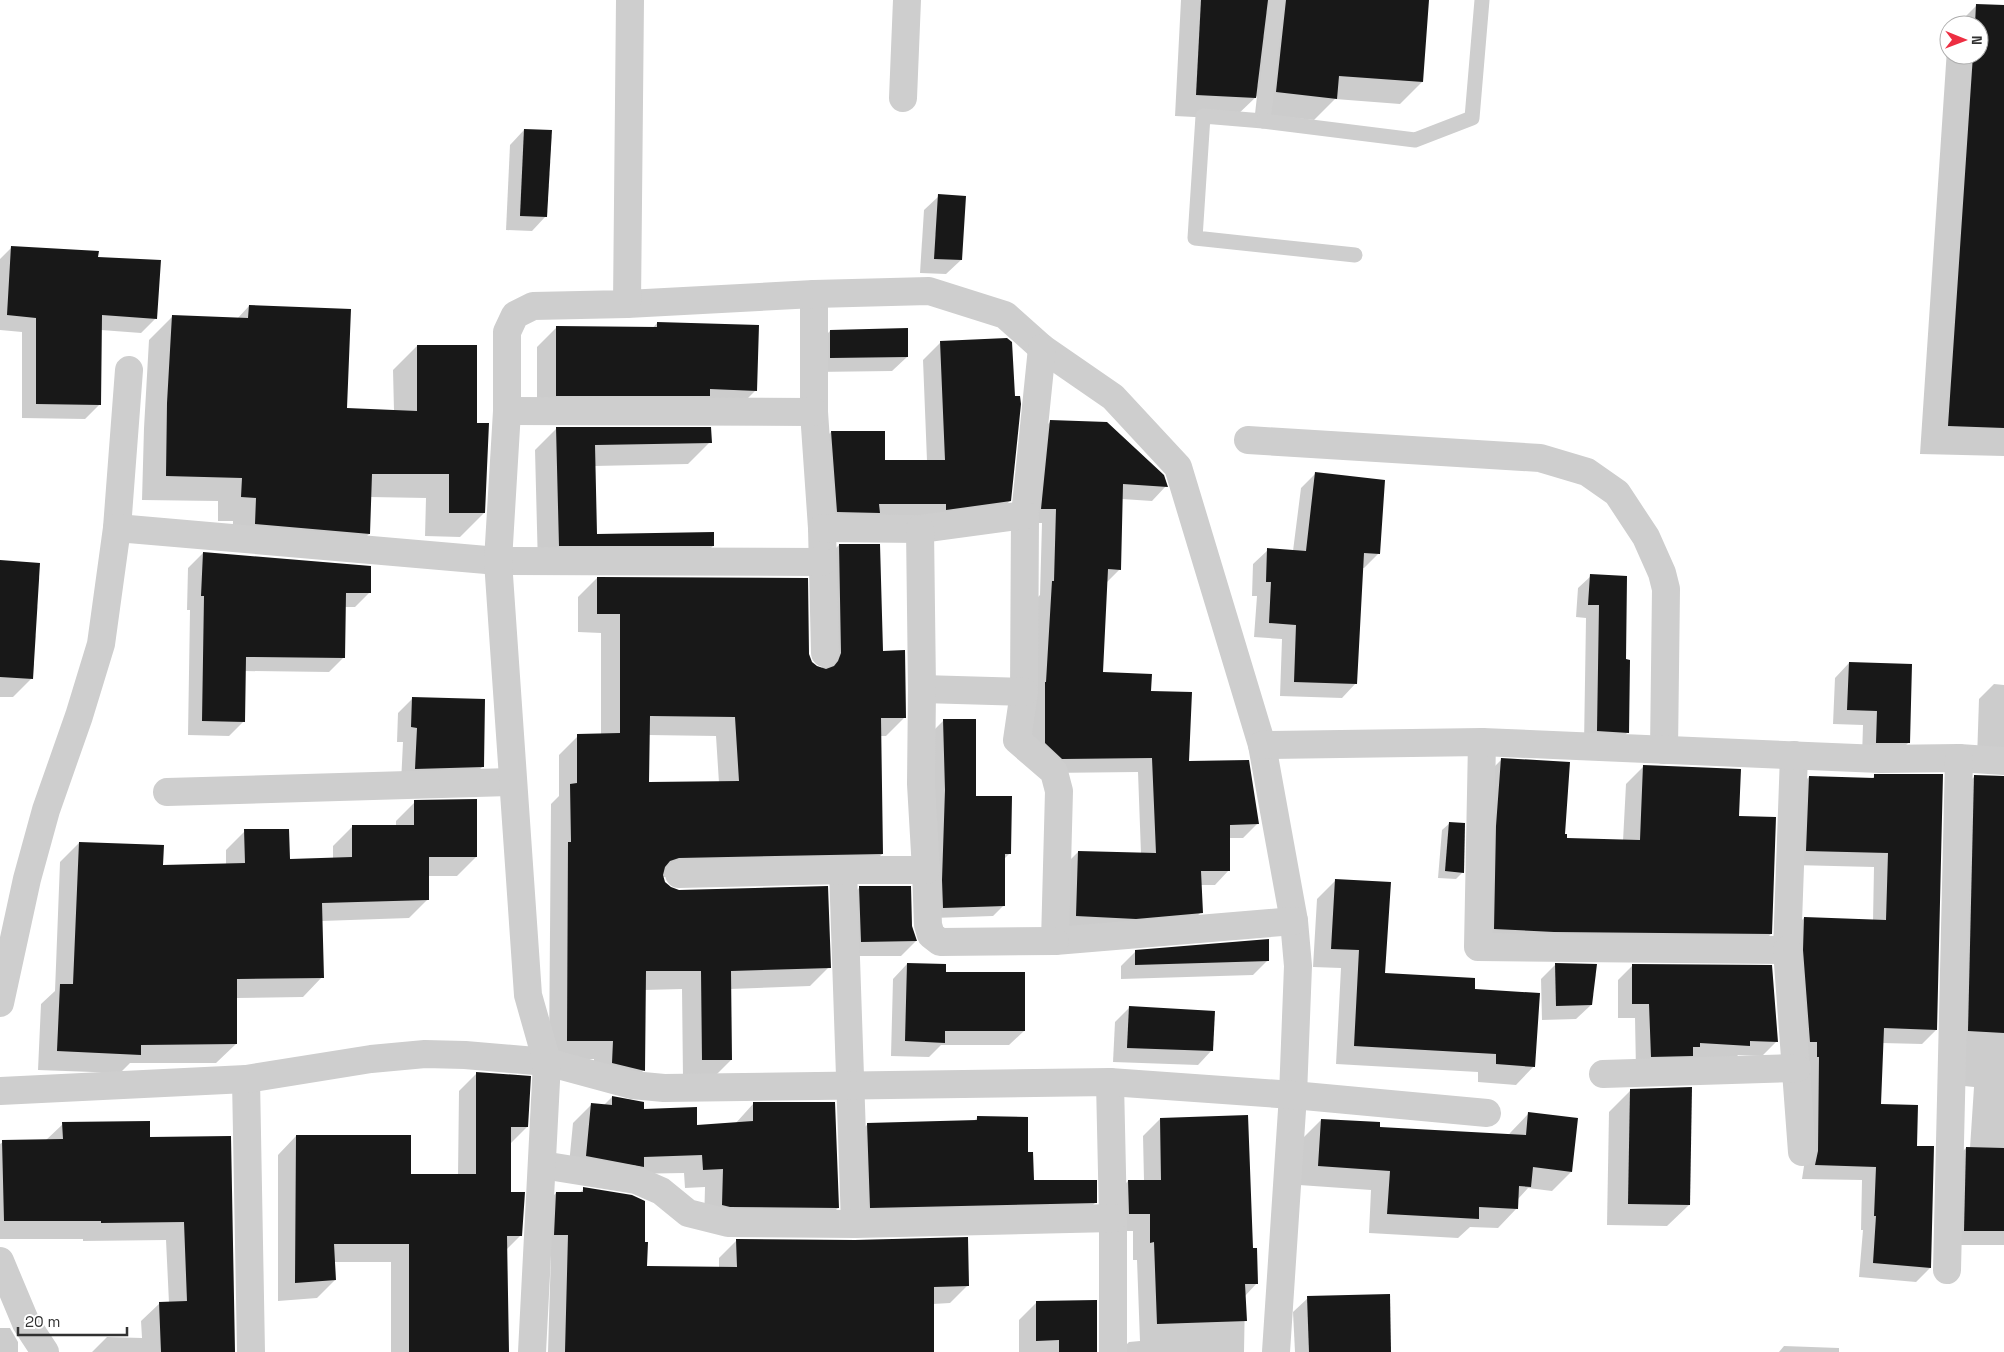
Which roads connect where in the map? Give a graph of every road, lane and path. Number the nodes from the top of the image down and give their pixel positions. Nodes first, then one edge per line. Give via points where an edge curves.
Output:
1 (630, 0) edge
2 (907, 0) edge
3 (1277, 0) edge
4 (1482, 0) edge
5 (903, 98) dead end
6 (1263, 121) junction
7 (1355, 255) dead end
8 (814, 294) junction
9 (627, 304) junction
10 (1042, 348) junction
11 (129, 370) dead end
12 (507, 410) junction
13 (814, 412) junction
14 (1248, 440) dead end
15 (1025, 515) junction
16 (117, 528) junction
17 (822, 528) junction
18 (920, 529) junction
19 (498, 561) junction
20 (822, 562) junction
21 (825, 653) dead end
22 (922, 689) junction
23 (1024, 692) junction
24 (1482, 742) junction
25 (1262, 745) junction
26 (1664, 750) junction
27 (1794, 755) junction
28 (1959, 758) junction
29 (2004, 761) edge
30 (514, 782) junction
31 (167, 792) dead end
32 (842, 870) junction
33 (926, 870) junction
34 (679, 874) dead end
35 (1294, 921) junction
36 (1056, 941) junction
37 (1787, 950) junction
38 (0, 1003) edge
39 (547, 1062) junction
40 (1796, 1068) junction
41 (1603, 1074) dead end
42 (246, 1079) junction
43 (1110, 1082) junction
44 (850, 1085) junction
45 (0, 1092) edge
46 (1293, 1095) junction
47 (1488, 1114) dead end
48 (1802, 1152) dead end
49 (542, 1165) junction
50 (1113, 1218) junction
51 (855, 1224) junction
52 (0, 1260) edge
53 (1948, 1270) dead end
54 (45, 1352) edge
55 (251, 1352) edge
56 (532, 1352) edge
57 (1113, 1352) edge
58 (1276, 1352) edge

1 - 9 street
2 - 5 street
3 - 6 lane
4 - 6 lane via 1472,118 1414,140
6 - 7 lane via 1203,116 1195,238
8 - 9 street
8 - 10 street via 929,291 1006,315
8 - 13 street
9 - 12 street via 533,306 515,314 508,332
10 - 15 street
10 - 25 street via 1113,397 1178,467
11 - 16 street
12 - 13 street
12 - 19 street
13 - 17 street
14 - 26 street via 1540,458 1587,472 1617,493 1646,537 1666,589
15 - 18 street
15 - 23 street
16 - 19 street
16 - 38 street via 101,644 46,810
17 - 18 street
17 - 20 street
18 - 22 street
19 - 20 street
19 - 30 street
20 - 21 street
22 - 23 street
22 - 33 street via 921,784
23 - 36 street via 1017,740 1054,772 1059,791
24 - 25 street
24 - 26 street
24 - 37 street via 1478,947
25 - 35 street
26 - 27 street
27 - 28 street
27 - 37 street
28 - 29 street
28 - 53 street
30 - 31 street
30 - 39 street via 528,995
32 - 33 street
32 - 34 street
32 - 44 street
33 - 36 street via 928,925 931,935 940,942
35 - 36 street
35 - 46 street via 1298,966
37 - 40 street
39 - 42 street via 426,1054 371,1059
39 - 44 street via 632,1085 664,1088
39 - 49 street
40 - 41 street
40 - 48 street
42 - 45 street
42 - 55 street
43 - 44 street
43 - 46 street
43 - 50 street
44 - 51 street
46 - 47 street
46 - 58 street
49 - 51 street via 636,1180 661,1191 688,1213 728,1223
49 - 56 street
50 - 51 street
50 - 57 street
52 - 54 street via 26,1322

